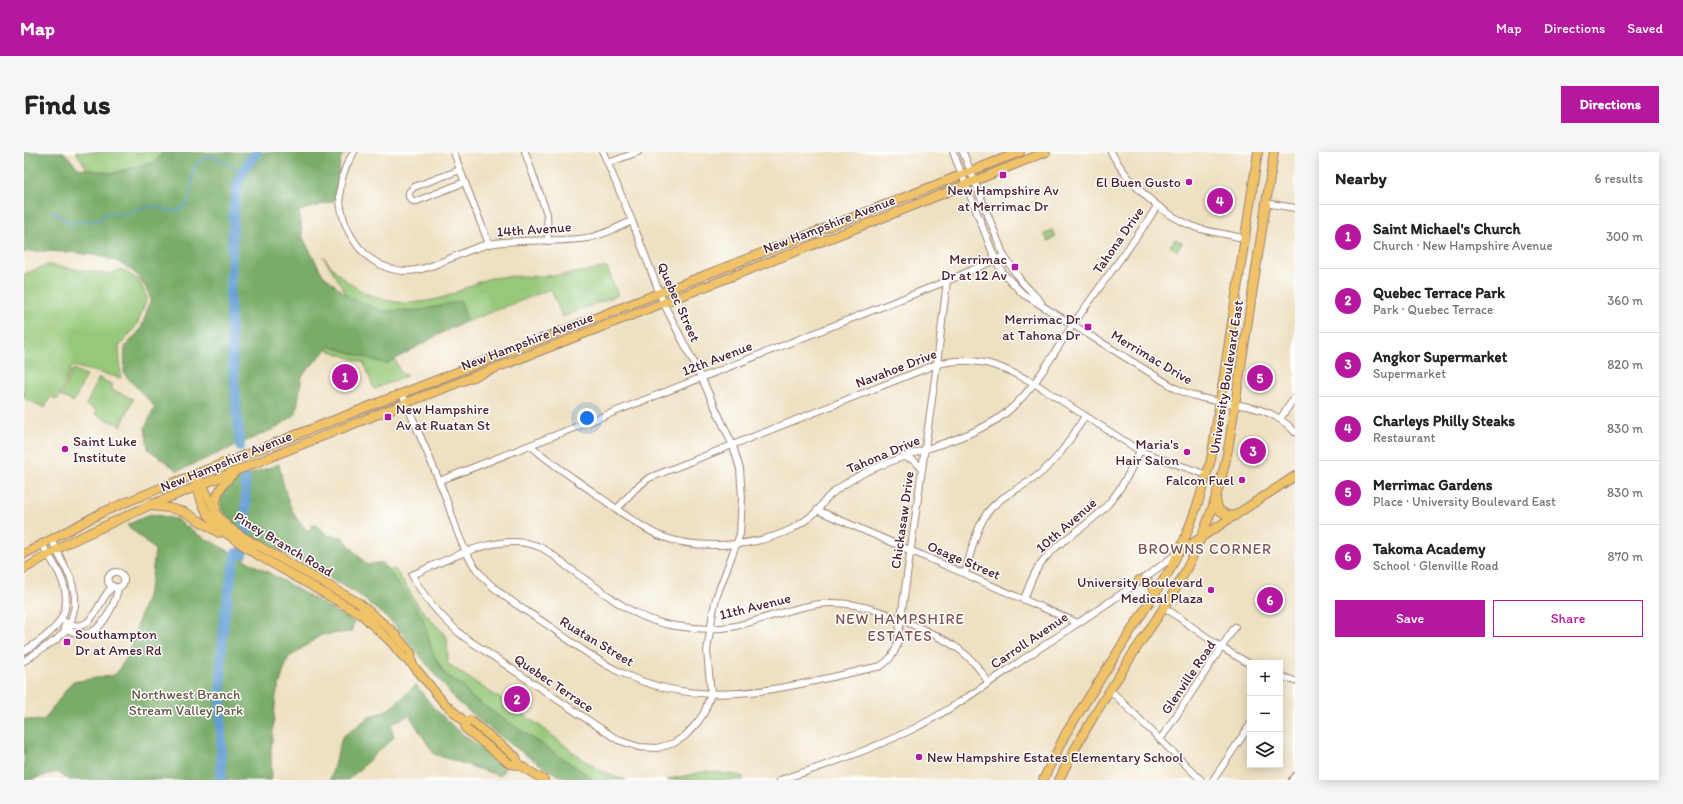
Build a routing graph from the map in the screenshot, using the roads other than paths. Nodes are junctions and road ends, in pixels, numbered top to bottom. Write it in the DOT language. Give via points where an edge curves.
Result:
graph roads {
  1 [pos="354,152"];
  2 [pos="454,152"];
  3 [pos="525,152"];
  4 [pos="603,152"];
  5 [pos="638,152"];
  6 [pos="953,152"];
  7 [pos="963,152"];
  8 [pos="1020,152"];
  9 [pos="1046,152"];
  10 [pos="1111,152"];
  11 [pos="1258,152"];
  12 [pos="1274,152"];
  13 [pos="608,163"];
  14 [pos="460,170"];
  15 [pos="970,170"];
  16 [pos="961,174"];
  17 [pos="974,180"];
  18 [pos="465,182"];
  19 [pos="966,184"];
  20 [pos="1265,203"];
  21 [pos="1157,206"];
  22 [pos="1295,208"];
  23 [pos="632,221"];
  24 [pos="1245,239"];
  25 [pos="548,241"];
  26 [pos="489,244"];
  27 [pos="1258,253"];
  28 [pos="1004,256"];
  29 [pos="996,261"];
  30 [pos="947,281"];
  31 [pos="659,294"];
  32 [pos="663,302"];
  33 [pos="1045,306"];
  34 [pos="1073,324"];
  35 [pos="937,364"];
  36 [pos="701,377"];
  37 [pos="1034,383"];
  38 [pos="402,393"];
  39 [pos="1295,397"];
  40 [pos="1220,401"];
  41 [pos="406,403"];
  42 [pos="1235,404"];
  43 [pos="1085,416"];
  44 [pos="1280,419"];
  45 [pos="1295,432"];
  46 [pos="530,446"];
  47 [pos="733,446"];
  48 [pos="925,448"];
  49 [pos="1140,451"];
  50 [pos="903,457"];
  51 [pos="922,467"];
  52 [pos="237,471"];
  53 [pos="195,474"];
  54 [pos="1207,475"];
  55 [pos="1295,476"];
  56 [pos="439,481"];
  57 [pos="200,486"];
  58 [pos="1216,500"];
  59 [pos="148,506"];
  60 [pos="617,509"];
  61 [pos="817,510"];
  62 [pos="217,515"];
  63 [pos="1235,516"];
  64 [pos="236,538"];
  65 [pos="1201,538"];
  66 [pos="51,539"];
  67 [pos="42,543"];
  68 [pos="736,544"];
  69 [pos="910,550"];
  70 [pos="56,551"];
  71 [pos="466,552"];
  72 [pos="1179,552"];
  73 [pos="24,554"];
  74 [pos="48,556"];
  75 [pos="433,566"];
  76 [pos="24,569"];
  77 [pos="965,573"];
  78 [pos="1139,580"];
  79 [pos="1156,592"];
  80 [pos="1024,599"];
  81 [pos="1164,607"];
  82 [pos="900,619"];
  83 [pos="60,622"];
  84 [pos="1078,623"];
  85 [pos="68,627"];
  86 [pos="1235,627"];
  87 [pos="710,629"];
  88 [pos="1222,648"];
  89 [pos="24,652"];
  90 [pos="24,661"];
  91 [pos="1247,662"];
  92 [pos="1283,677"];
  93 [pos="1295,681"];
  94 [pos="988,682"];
  95 [pos="1110,690"];
  96 [pos="711,694"];
  97 [pos="1247,729"];
  98 [pos="1160,740"];
  99 [pos="1295,776"];
  100 [pos="544,780"];
  101 [pos="780,780"];
  102 [pos="1043,780"];
  103 [pos="1059,780"];
  104 [pos="1201,780"];
  105 [pos="1213,780"];
  106 [pos="1292,780"];
  1 -- 26 [label="street, 14th Avenue" via="341,184 343,216 350,234 365,254 382,265 404,271 414,270"];
  2 -- 14 [label="street"];
  3 -- 25 [label="street" via="547,214"];
  4 -- 13 [label="street, Quebec Street"];
  5 -- 13 [label="street"];
  6 -- 16 [label="street, Merrimac Drive"];
  7 -- 15 [label="street, Merrimac Drive"];
  8 -- 15 [label="main road, New Hampshire Avenue"];
  9 -- 17 [label="main road, New Hampshire Avenue"];
  10 -- 21 [label="street" via="1122,170"];
  11 -- 24 [label="main road, University Boulevard East"];
  12 -- 20 [label="main road, University Boulevard East"];
  13 -- 23 [label="street, Quebec Street"];
  14 -- 18 [label="street"];
  14 -- 18 [label="street" via="414,187 409,192 410,197 417,202"];
  15 -- 16 [label="main road, New Hampshire Avenue"];
  15 -- 17 [label="street, Merrimac Drive"];
  16 -- 19 [label="street, Merrimac Drive"];
  16 -- 31 [label="main road, New Hampshire Avenue"];
  17 -- 19 [label="main road, New Hampshire Avenue"];
  17 -- 28 [label="street, Merrimac Drive"];
  18 -- 26 [label="street"];
  19 -- 29 [label="street, Merrimac Drive"];
  19 -- 32 [label="main road, New Hampshire Avenue"];
  20 -- 22 [label="street"];
  20 -- 27 [label="main road, University Boulevard East"];
  21 -- 24 [label="street" via="1196,227"];
  21 -- 34 [label="street, Tahona Drive"];
  23 -- 25 [label="street, 14th Avenue" via="588,238"];
  23 -- 31 [label="street, Quebec Street"];
  24 -- 27 [label="main road" via="1250,240"];
  24 -- 40 [label="main road, University Boulevard East"];
  25 -- 26 [label="street, 14th Avenue"];
  27 -- 42 [label="main road, University Boulevard East"];
  28 -- 29 [label="street, 12th Avenue"];
  28 -- 33 [label="street, Merrimac Drive" via="1021,281"];
  29 -- 30 [label="street, 12th Avenue"];
  29 -- 33 [label="street, Merrimac Drive" via="1012,284 1023,294"];
  30 -- 35 [label="street, Chickasaw Drive"];
  30 -- 36 [label="street, 12th Avenue"];
  31 -- 32 [label="street, Quebec Street"];
  31 -- 38 [label="main road, New Hampshire Avenue"];
  32 -- 36 [label="street, Quebec Street"];
  32 -- 41 [label="main road, New Hampshire Avenue"];
  33 -- 34 [label="street, Merrimac Drive"];
  34 -- 37 [label="street, Tahona Drive"];
  34 -- 40 [label="street, Merrimac Drive" via="1175,388 1195,396"];
  35 -- 37 [label="street, Navahoe Drive" via="962,360 983,362"];
  35 -- 47 [label="street, Navahoe Drive"];
  35 -- 48 [label="street, Chickasaw Drive"];
  36 -- 46 [label="street, 12th Avenue"];
  36 -- 47 [label="street, Quebec Street"];
  37 -- 43 [label="street, Navahoe Drive"];
  37 -- 48 [label="street, Tahona Drive" via="996,420 954,439"];
  38 -- 41 [label="street, Ruatan Street"];
  38 -- 53 [label="main road, New Hampshire Avenue"];
  39 -- 44 [label="street"];
  40 -- 42 [label="street, Merrimac Drive"];
  40 -- 54 [label="main road, University Boulevard East"];
  41 -- 52 [label="main road, New Hampshire Avenue"];
  41 -- 56 [label="street, Ruatan Street"];
  42 -- 44 [label="street, Merrimac Drive" via="1265,411"];
  42 -- 58 [label="main road, University Boulevard East" via="1224,472"];
  43 -- 49 [label="street, Navahoe Drive"];
  43 -- 77 [label="street" via="1056,459 1034,478 1000,499 987,514 977,533"];
  44 -- 45 [label="street, Merrimac Drive"];
  46 -- 56 [label="street, 12th Avenue"];
  46 -- 60 [label="street, Tahona Drive"];
  47 -- 60 [label="street, Navahoe Drive" via="649,478"];
  47 -- 68 [label="street, Quebec Street" via="740,469 742,498 740,534"];
  48 -- 50 [label="street, Tahona Drive"];
  48 -- 51 [label="street, Chickasaw Drive"];
  49 -- 54 [label="street, Navahoe Drive"];
  49 -- 80 [label="street, 10th Avenue" via="1108,504 1090,522 1053,549 1040,563"];
  50 -- 51 [label="street" via="913,460"];
  50 -- 61 [label="street, Tahona Drive" via="865,472 842,485"];
  51 -- 69 [label="street, Chickasaw Drive"];
  52 -- 57 [label="main road, New Hampshire Avenue"];
  52 -- 62 [label="main road" via="218,493"];
  53 -- 57 [label="main road, Piney Branch Road"];
  53 -- 66 [label="main road, New Hampshire Avenue" via="103,512"];
  54 -- 72 [label="main road, University Boulevard East"];
  55 -- 63 [label="main road, Carroll Avenue"];
  56 -- 71 [label="street, Ruatan Street"];
  57 -- 59 [label="main road, New Hampshire Avenue"];
  57 -- 62 [label="main road, Piney Branch Road"];
  57 -- 64 [label="main road, Piney Branch Road" via="202,503 210,517 220,529"];
  58 -- 63 [label="main road" via="1219,510"];
  58 -- 65 [label="main road, University Boulevard East"];
  59 -- 64 [label="main road" via="185,512"];
  59 -- 70 [label="main road, New Hampshire Avenue"];
  60 -- 68 [label="street, Tahona Drive" via="634,522 680,542 705,545"];
  61 -- 68 [label="street, Tahona Drive" via="780,534"];
  61 -- 69 [label="street, Osage Street"];
  62 -- 64 [label="main road, Piney Branch Road"];
  63 -- 65 [label="main road, Carroll Avenue"];
  64 -- 100 [label="main road, Piney Branch Road" via="359,603 391,630 410,653 412,664 444,703 464,721 466,728 510,764 519,765"];
  65 -- 72 [label="main road, Carroll Avenue"];
  65 -- 81 [label="main road, University Boulevard East" via="1185,573"];
  66 -- 67 [label="main road, New Hampshire Avenue"];
  66 -- 70 [label="street"];
  67 -- 73 [label="main road, New Hampshire Avenue"];
  67 -- 74 [label="street"];
  68 -- 87 [label="street, Quebec Street" via="716,598"];
  69 -- 77 [label="street, Osage Street"];
  69 -- 82 [label="street, Chickasaw Drive"];
  70 -- 74 [label="main road, New Hampshire Avenue"];
  70 -- 85 [label="street" via="73,586 75,606"];
  71 -- 75 [label="street, 11th Avenue"];
  71 -- 87 [label="street, 11th Avenue" via="500,542 525,542 542,549 618,603 647,618 674,626"];
  71 -- 96 [label="street, Ruatan Street" via="481,575 500,592 574,644 622,673 660,687"];
  72 -- 78 [label="street, Carroll Avenue"];
  72 -- 79 [label="main road"];
  74 -- 76 [label="main road, New Hampshire Avenue"];
  74 -- 83 [label="street" via="58,571 66,594 65,611"];
  75 -- 96 [label="street, Quebec Terrace" via="412,575 442,618 464,637 618,740 639,747 657,748 674,743 698,723"];
  77 -- 80 [label="street, Osage Street"];
  78 -- 79 [label="main road" via="1149,582"];
  78 -- 84 [label="street, Carroll Avenue"];
  79 -- 102 [label="main road" via="1066,733"];
  80 -- 84 [label="street, Osage Street"];
  81 -- 88 [label="street"];
  81 -- 95 [label="main road, University Boulevard East"];
  82 -- 87 [label="street, 11th Avenue" via="858,605 829,603 798,608 735,626"];
  82 -- 94 [label="street, 11th Avenue" via="957,646 980,669"];
  82 -- 96 [label="street, Ruatan Street" via="897,646 889,660 881,666 770,690"];
  83 -- 85 [label="street"];
  83 -- 89 [label="street" via="51,633"];
  84 -- 94 [label="street, Carroll Avenue"];
  85 -- 85 [label="street" via="79,634 92,632 98,627 117,596 115,587 109,590 96,613 86,624"];
  85 -- 90 [label="street" via="56,640"];
  86 -- 88 [label="street, Glenville Road"];
  87 -- 96 [label="street, Quebec Street" via="707,651"];
  88 -- 91 [label="street"];
  88 -- 98 [label="street, Glenville Road"];
  92 -- 93 [label="street"];
  94 -- 101 [label="street, Carroll Avenue" via="957,704 914,728 877,745"];
  95 -- 98 [label="street"];
  95 -- 103 [label="main road, University Boulevard East"];
  97 -- 105 [label="street"];
  98 -- 104 [label="street"];
  99 -- 106 [label="street"];
}
